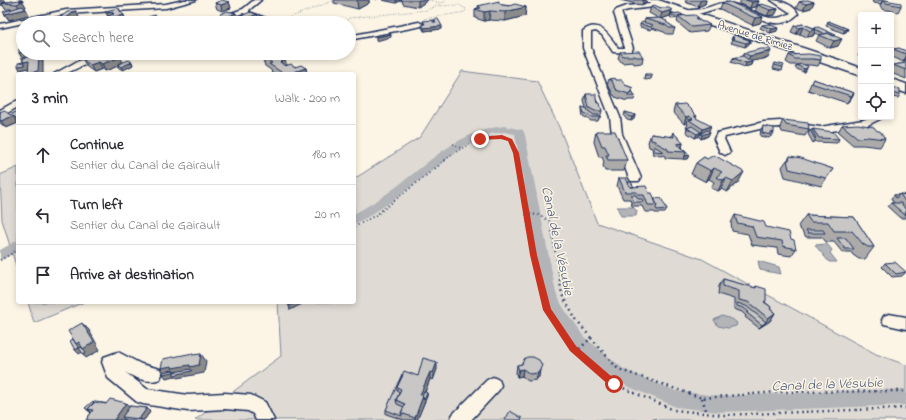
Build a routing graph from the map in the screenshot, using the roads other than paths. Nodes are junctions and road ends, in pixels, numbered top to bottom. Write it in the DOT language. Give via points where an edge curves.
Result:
graph roads {
  1 [pos="193,0"];
  2 [pos="258,0"];
  3 [pos="649,0"];
  4 [pos="774,0"];
  5 [pos="662,5"];
  6 [pos="245,10"];
  7 [pos="686,14"];
  8 [pos="47,16"];
  9 [pos="227,16"];
  10 [pos="257,16"];
  11 [pos="16,23"];
  12 [pos="419,24"];
  13 [pos="0,26"];
  14 [pos="356,37"];
  15 [pos="91,60"];
  16 [pos="858,71"];
  17 [pos="62,72"];
  18 [pos="894,84"];
  19 [pos="906,89"];
  20 [pos="16,104"];
  21 [pos="0,114"];
  22 [pos="872,120"];
  23 [pos="725,152"];
  24 [pos="635,178"];
  25 [pos="889,320"];
  26 [pos="906,323"];
  27 [pos="154,374"];
  28 [pos="492,385"];
  29 [pos="265,420"];
  30 [pos="459,420"];
  1 -- 8 [label="street" via="166,6 89,10"];
  2 -- 6 [label="street"];
  3 -- 5 [label="street, Avenue de Rimiez"];
  4 -- 7 [label="street" via="795,14 771,21 727,5"];
  5 -- 7 [label="street, Avenue de Rimiez"];
  5 -- 24 [label="street" via="617,12 629,48 627,51 616,50 602,32 594,29 587,31 587,48 615,117 617,134"];
  6 -- 9 [label="street"];
  6 -- 10 [label="street"];
  7 -- 16 [label="street, Avenue de Rimiez"];
  11 -- 13 [label="street"];
  12 -- 14 [label="street"];
  15 -- 17 [label="street"];
  18 -- 19 [label="street"];
  20 -- 21 [label="street"];
  22 -- 23 [label="street" via="820,130 764,124 721,135"];
  25 -- 26 [label="street"];
  27 -- 29 [label="street" via="138,371 118,359 110,362 114,373 143,396 188,403 225,400 250,403 259,408"];
  28 -- 30 [label="street"];
}
